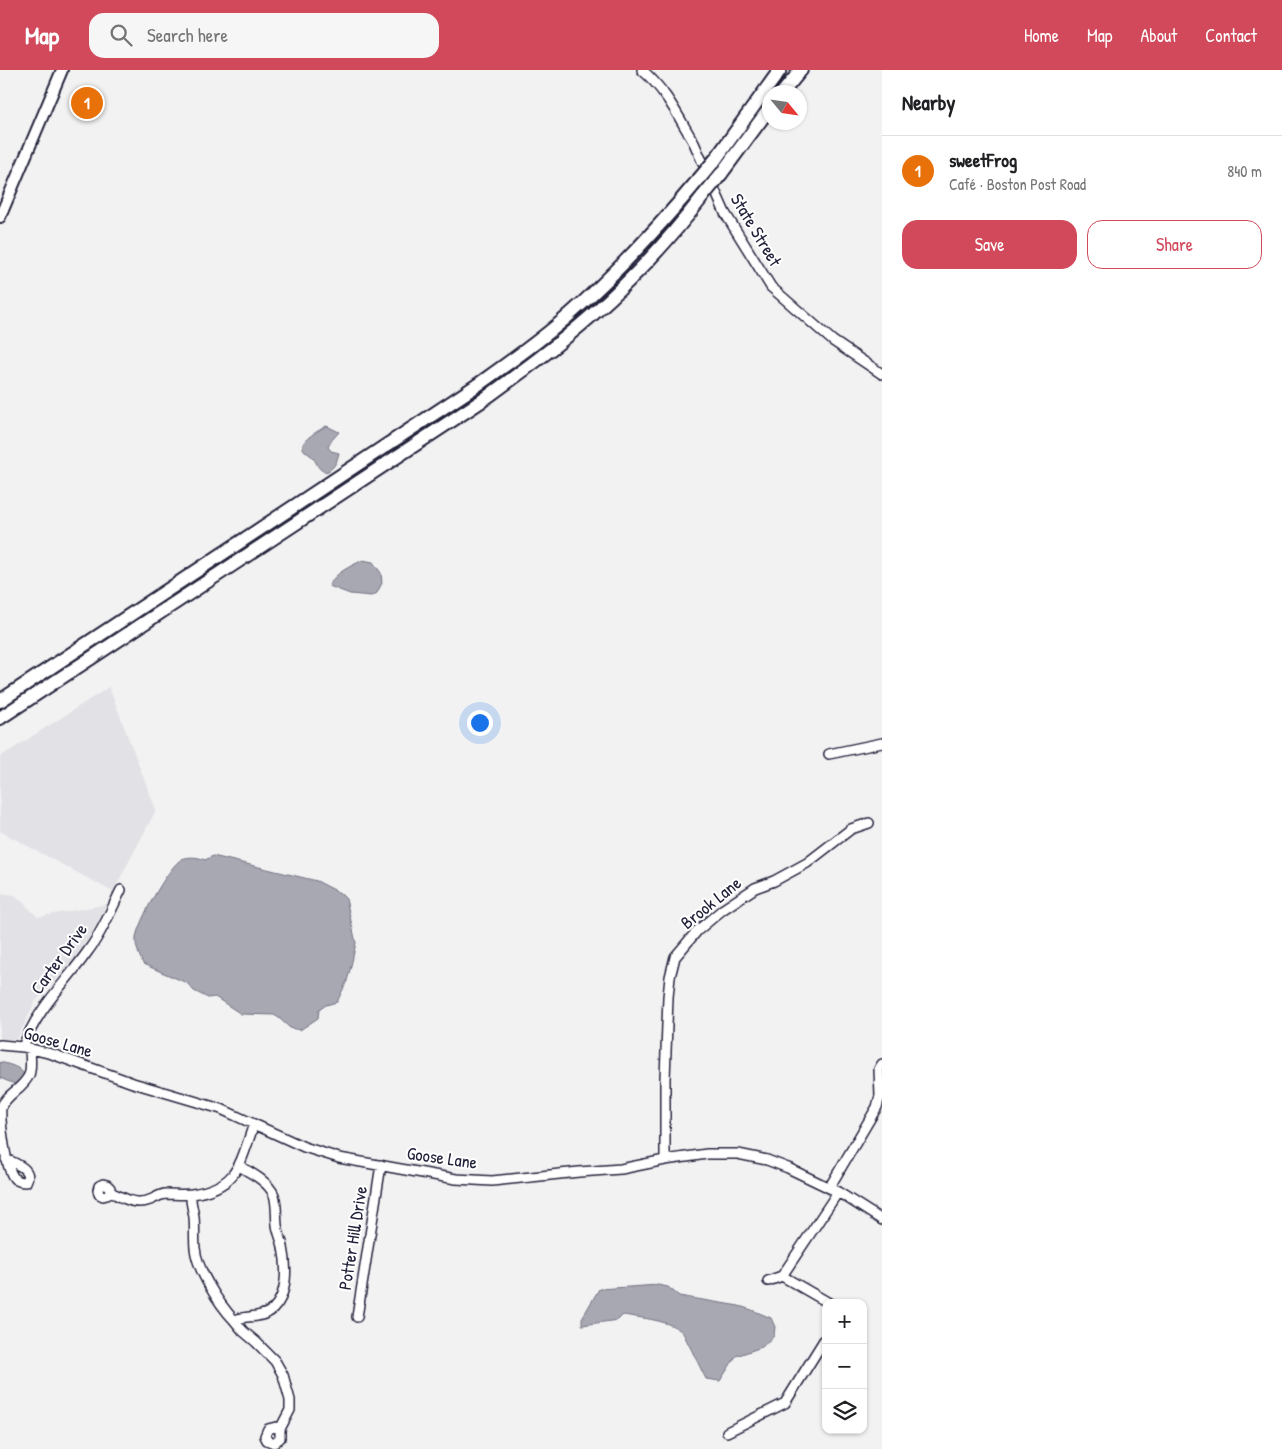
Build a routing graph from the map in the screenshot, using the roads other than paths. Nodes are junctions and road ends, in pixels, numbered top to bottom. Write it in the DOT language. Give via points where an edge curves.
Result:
graph roads {
  1 [pos="62,70"];
  2 [pos="642,70"];
  3 [pos="779,70"];
  4 [pos="797,70"];
  5 [pos="801,70"];
  6 [pos="787,85"];
  7 [pos="788,85"];
  8 [pos="762,118"];
  9 [pos="0,217"];
  10 [pos="882,374"];
  11 [pos="69,671"];
  12 [pos="0,701"];
  13 [pos="0,718"];
  14 [pos="0,726"];
  15 [pos="882,743"];
  16 [pos="829,754"];
  17 [pos="870,823"];
  18 [pos="121,890"];
  19 [pos="0,1045"];
  20 [pos="27,1047"];
  21 [pos="882,1064"];
  22 [pos="254,1124"];
  23 [pos="6,1159"];
  24 [pos="665,1160"];
  25 [pos="381,1165"];
  26 [pos="239,1166"];
  27 [pos="834,1190"];
  28 [pos="110,1192"];
  29 [pos="191,1194"];
  30 [pos="882,1220"];
  31 [pos="782,1276"];
  32 [pos="768,1281"];
  33 [pos="822,1299"];
  34 [pos="356,1316"];
  35 [pos="234,1320"];
  36 [pos="822,1343"];
  37 [pos="280,1429"];
  38 [pos="726,1432"];
  1 -- 9 [label="main road"];
  2 -- 10 [label="street, State Street" via="661,89 694,142 725,213 771,287 833,341"];
  3 -- 12 [label="highway, bridge" via="715,160 655,231 616,272 523,353"];
  4 -- 6 [label="highway"];
  5 -- 7 [label="highway"];
  8 -- 11 [label="highway, bridge" via="683,222 592,315 542,357"];
  11 -- 13 [label="highway"];
  11 -- 14 [label="highway"];
  15 -- 16 [label="street"];
  17 -- 24 [label="street, Brook Lane" via="851,829 801,866 755,888 722,910 697,930 676,958 670,977 667,1013"];
  18 -- 20 [label="street, Carter Drive" via="89,950 39,1013 27,1036"];
  19 -- 20 [label="street, Goose Lane"];
  20 -- 22 [label="street, Goose Lane" via="159,1092 221,1109"];
  20 -- 23 [label="street" via="29,1074 23,1085 0,1108"];
  21 -- 27 [label="street" via="878,1069 880,1096 877,1107"];
  22 -- 25 [label="street, Goose Lane" via="322,1153"];
  22 -- 26 [label="street"];
  24 -- 25 [label="street, Goose Lane" via="621,1169 492,1181 456,1179"];
  24 -- 27 [label="street, Goose Lane" via="707,1154 738,1154 774,1162"];
  25 -- 34 [label="street, Potter Hill Drive"];
  26 -- 29 [label="street" via="228,1181 214,1189"];
  26 -- 35 [label="street" via="265,1182 274,1195 286,1264 280,1301 274,1308 268,1313"];
  27 -- 30 [label="street, Goose Lane"];
  27 -- 31 [label="street"];
  28 -- 29 [label="street" via="134,1203 162,1194"];
  29 -- 35 [label="street" via="195,1250 213,1292"];
  31 -- 32 [label="street"];
  31 -- 33 [label="street"];
  35 -- 37 [label="street" via="283,1374 290,1410"];
  36 -- 38 [label="street" via="785,1403"];
}
